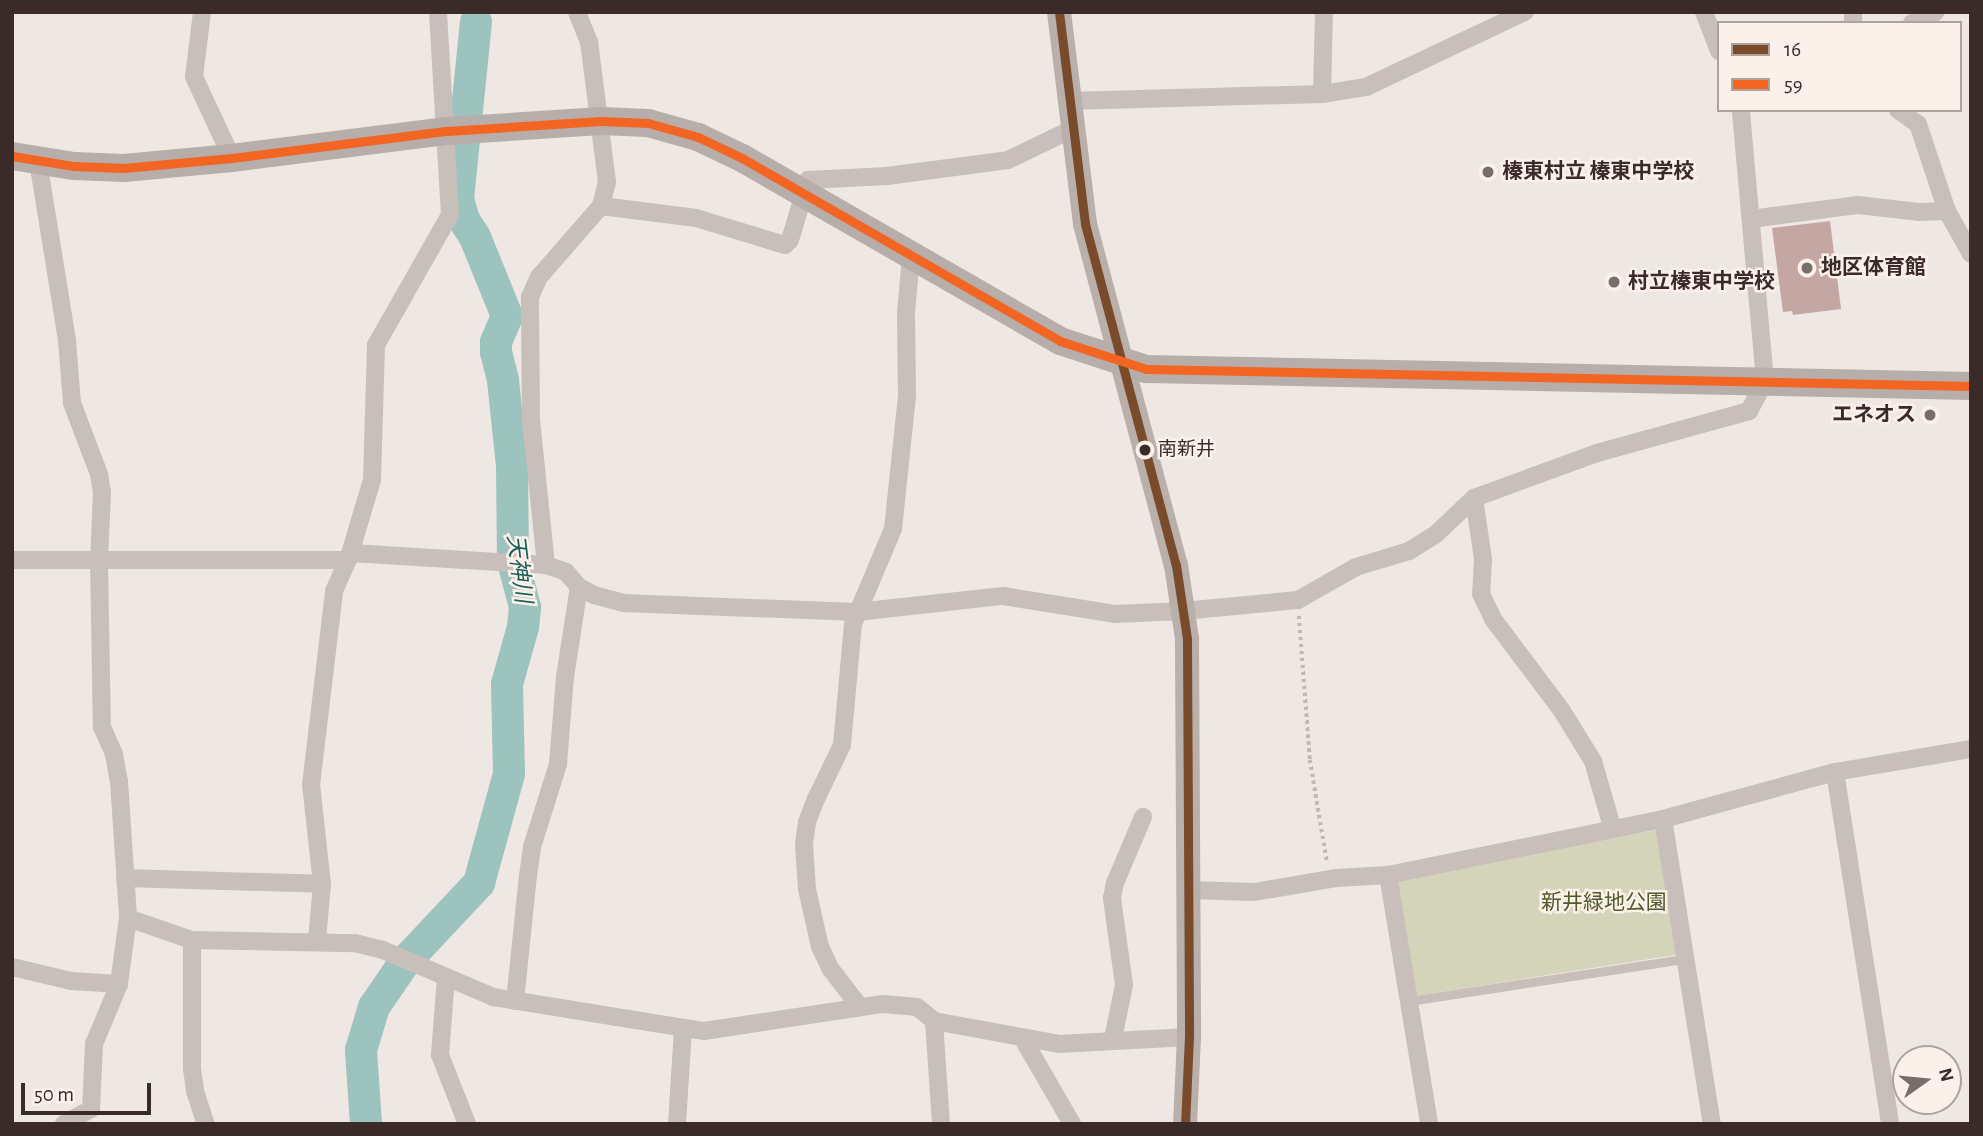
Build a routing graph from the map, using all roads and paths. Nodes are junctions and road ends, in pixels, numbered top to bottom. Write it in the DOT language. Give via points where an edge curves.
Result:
graph roads {
  1 [pos="202,12"];
  2 [pos="438,12"];
  3 [pos="577,12"];
  4 [pos="1059,12"];
  5 [pos="1324,12"];
  6 [pos="1525,12"];
  7 [pos="1704,12"];
  8 [pos="1936,12"];
  9 [pos="1916,21"];
  10 [pos="1717,46"];
  11 [pos="1322,94"];
  12 [pos="1069,101"];
  13 [pos="1741,112"];
  14 [pos="1901,112"];
  15 [pos="601,121"];
  16 [pos="1072,129"];
  17 [pos="460,130"];
  18 [pos="25,158"];
  19 [pos="232,158"];
  20 [pos="802,193"];
  21 [pos="601,206"];
  22 [pos="1947,211"];
  23 [pos="1751,219"];
  24 [pos="1971,254"];
  25 [pos="911,257"];
  26 [pos="1120,362"];
  27 [pos="1765,381"];
  28 [pos="1971,386"];
  29 [pos="1474,498"];
  30 [pos="350,557"];
  31 [pos="12,560"];
  32 [pos="99,561"];
  33 [pos="546,565"];
  34 [pos="579,587"];
  35 [pos="1298,600"];
  36 [pos="1183,611"];
  37 [pos="857,612"];
  38 [pos="1971,750"];
  39 [pos="1835,772"];
  40 [pos="1143,817"];
  41 [pos="1663,819"];
  42 [pos="1612,827"];
  43 [pos="1388,876"];
  44 [pos="125,878"];
  45 [pos="1329,880"];
  46 [pos="322,884"];
  47 [pos="1189,890"];
  48 [pos="128,918"];
  49 [pos="192,940"];
  50 [pos="317,941"];
  51 [pos="1685,960"];
  52 [pos="12,967"];
  53 [pos="446,977"];
  54 [pos="119,984"];
  55 [pos="514,1001"];
  56 [pos="1409,1001"];
  57 [pos="860,1007"];
  58 [pos="934,1021"];
  59 [pos="684,1028"];
  60 [pos="1189,1037"];
  61 [pos="1023,1038"];
  62 [pos="1113,1039"];
  63 [pos="64,1124"];
  64 [pos="206,1124"];
  65 [pos="467,1124"];
  66 [pos="677,1124"];
  67 [pos="941,1124"];
  68 [pos="1072,1124"];
  69 [pos="1185,1124"];
  70 [pos="1430,1124"];
  71 [pos="1712,1124"];
  72 [pos="1890,1124"];
  1 -- 19 [label="street" via="194,77"];
  2 -- 17 [label="street"];
  3 -- 15 [label="street" via="589,42"];
  4 -- 12 [label="main road"];
  5 -- 11 [label="street"];
  6 -- 11 [label="street" via="1366,86"];
  7 -- 10 [label="street"];
  8 -- 9 [label="street"];
  11 -- 12 [label="street"];
  12 -- 16 [label="main road"];
  13 -- 23 [label="street"];
  14 -- 22 [label="street" via="1918,124"];
  15 -- 17 [label="main road"];
  15 -- 20 [label="main road" via="648,122 698,137"];
  15 -- 21 [label="street" via="607,182"];
  16 -- 20 [label="street" via="1008,160 887,176 808,180"];
  16 -- 26 [label="main road" via="1085,224"];
  17 -- 19 [label="main road"];
  17 -- 30 [label="street" via="450,215 376,345 372,480"];
  18 -- 19 [label="main road" via="74,166 124,167"];
  18 -- 32 [label="street" via="67,341 71,396 102,492"];
  20 -- 21 [label="street" via="785,245 696,218"];
  20 -- 25 [label="main road"];
  21 -- 33 [label="street" via="539,277 530,297 531,421"];
  22 -- 23 [label="street" via="1858,205"];
  22 -- 24 [label="street"];
  23 -- 27 [label="street"];
  25 -- 26 [label="main road" via="1060,341"];
  25 -- 37 [label="street" via="906,313 909,362 898,504 885,552"];
  26 -- 27 [label="main road" via="1154,370"];
  26 -- 36 [label="main road" via="1176,565"];
  27 -- 28 [label="main road"];
  27 -- 29 [label="street" via="1749,411 1597,453"];
  29 -- 35 [label="street" via="1436,535 1409,551 1356,566"];
  29 -- 42 [label="street" via="1483,559 1481,594 1493,619 1593,761"];
  30 -- 32 [label="street"];
  30 -- 33 [label="street"];
  30 -- 46 [label="street" via="331,608 311,785"];
  31 -- 32 [label="street"];
  32 -- 44 [label="street" via="102,727 119,781"];
  33 -- 34 [label="street" via="566,572"];
  34 -- 37 [label="street" via="623,603"];
  34 -- 55 [label="street" via="558,764 532,847"];
  35 -- 36 [label="street"];
  35 -- 45 [label="path" via="1310,760"];
  36 -- 37 [label="street" via="1115,614 1003,596"];
  36 -- 47 [label="main road"];
  37 -- 57 [label="street" via="842,745 816,799 804,844 807,889 820,947"];
  38 -- 39 [label="street"];
  39 -- 41 [label="street"];
  39 -- 72 [label="street"];
  40 -- 62 [label="street" via="1112,898 1124,985"];
  41 -- 42 [label="street"];
  41 -- 51 [label="street"];
  42 -- 43 [label="street"];
  43 -- 45 [label="street"];
  43 -- 56 [label="street"];
  44 -- 46 [label="street"];
  44 -- 48 [label="street"];
  45 -- 47 [label="street" via="1254,892"];
  46 -- 50 [label="street"];
  47 -- 60 [label="main road"];
  48 -- 49 [label="street"];
  48 -- 54 [label="street"];
  49 -- 50 [label="street"];
  49 -- 64 [label="street" via="192,1069"];
  50 -- 53 [label="street" via="383,950"];
  51 -- 56 [label="lane"];
  51 -- 71 [label="street"];
  52 -- 54 [label="street" via="71,981"];
  53 -- 55 [label="street" via="479,993"];
  53 -- 65 [label="street" via="440,1055"];
  54 -- 63 [label="street" via="94,1044 91,1109"];
  55 -- 59 [label="street"];
  56 -- 70 [label="street"];
  57 -- 58 [label="street" via="916,1006"];
  57 -- 59 [label="street" via="704,1031"];
  58 -- 61 [label="street"];
  58 -- 67 [label="street"];
  59 -- 66 [label="street"];
  60 -- 62 [label="street"];
  60 -- 69 [label="main road"];
  61 -- 62 [label="street" via="1059,1044"];
  61 -- 68 [label="street"];
}
